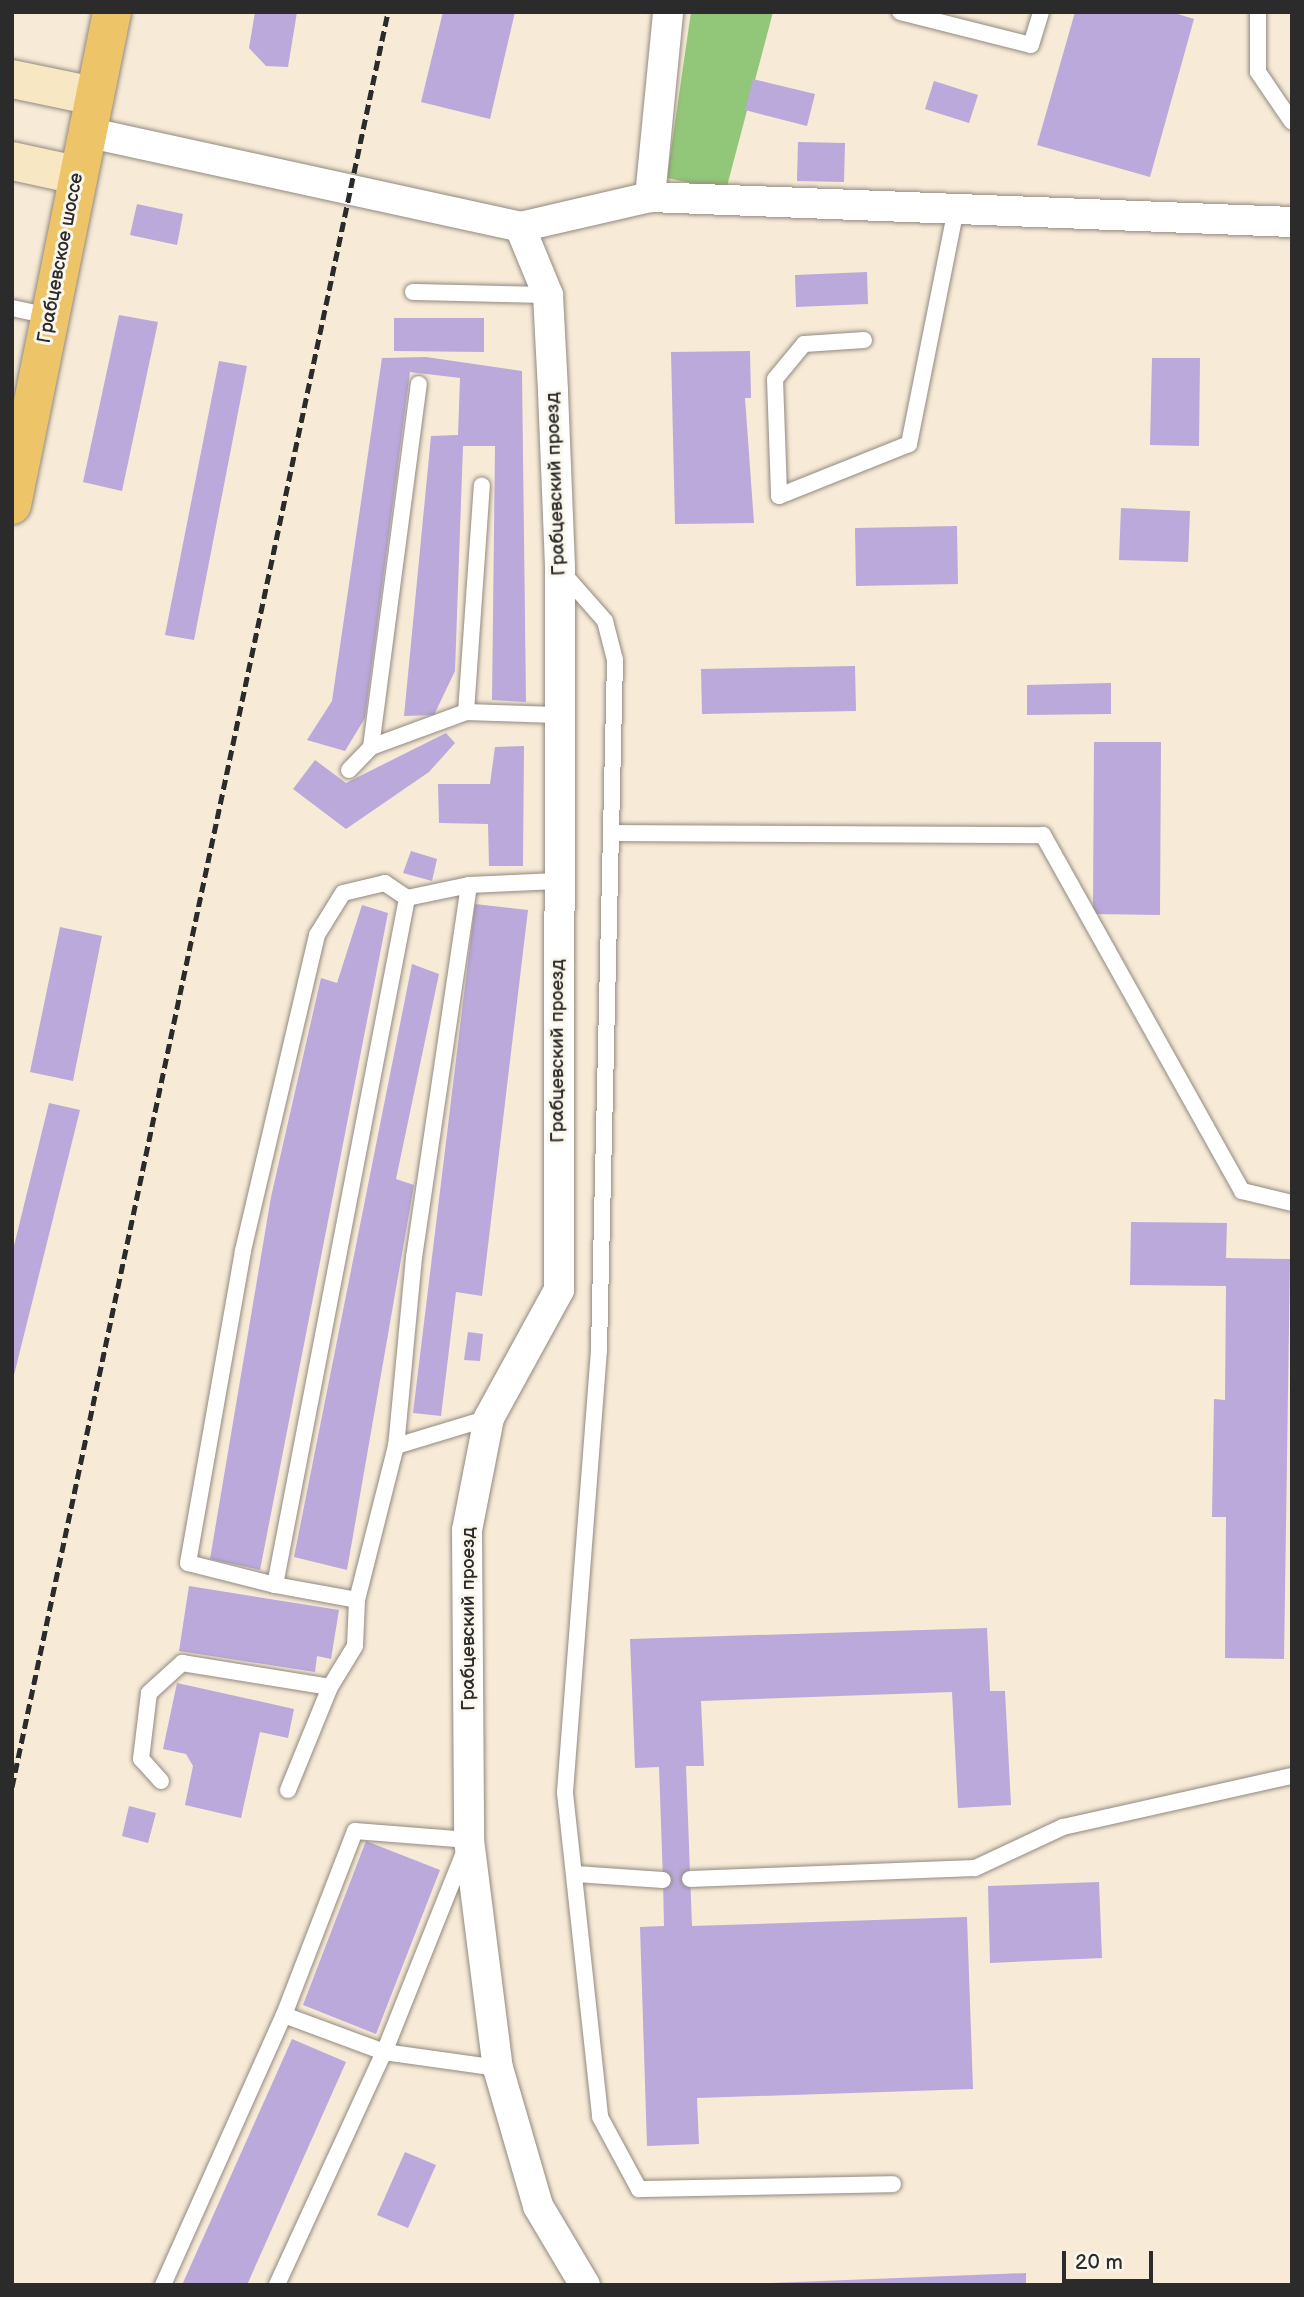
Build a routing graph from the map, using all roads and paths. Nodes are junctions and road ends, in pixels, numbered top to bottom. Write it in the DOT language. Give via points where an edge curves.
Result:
graph roads {
  1 [pos="112,12"];
  2 [pos="668,12"];
  3 [pos="900,12"];
  4 [pos="1041,12"];
  5 [pos="1258,12"];
  6 [pos="12,79"];
  7 [pos="94,96"];
  8 [pos="1292,121"];
  9 [pos="86,132"];
  10 [pos="12,161"];
  11 [pos="77,174"];
  12 [pos="650,197"];
  13 [pos="956,209"];
  14 [pos="1292,222"];
  15 [pos="520,227"];
  16 [pos="413,292"];
  17 [pos="548,295"];
  18 [pos="12,308"];
  19 [pos="49,316"];
  20 [pos="864,340"];
  21 [pos="419,384"];
  22 [pos="482,486"];
  23 [pos="12,505"];
  24 [pos="559,569"];
  25 [pos="466,712"];
  26 [pos="556,715"];
  27 [pos="371,747"];
  28 [pos="349,770"];
  29 [pos="611,833"];
  30 [pos="557,881"];
  31 [pos="469,885"];
  32 [pos="407,898"];
  33 [pos="1292,1203"];
  34 [pos="489,1418"];
  35 [pos="396,1446"];
  36 [pos="275,1585"];
  37 [pos="357,1600"];
  38 [pos="330,1687"];
  39 [pos="1292,1776"];
  40 [pos="161,1781"];
  41 [pos="288,1790"];
  42 [pos="469,1840"];
  43 [pos="576,1874"];
  44 [pos="690,1879"];
  45 [pos="663,1880"];
  46 [pos="284,2015"];
  47 [pos="384,2052"];
  48 [pos="498,2068"];
  49 [pos="893,2184"];
  50 [pos="163,2285"];
  51 [pos="277,2285"];
  52 [pos="585,2285"];
  1 -- 7 [label="main road, Грабцевское шоссе"];
  2 -- 12 [label="street"];
  3 -- 4 [label="lane" via="1031,45"];
  5 -- 8 [label="lane" via="1258,72"];
  6 -- 7 [label="street"];
  7 -- 9 [label="main road, Грабцевское шоссе"];
  9 -- 11 [label="main road, Грабцевское шоссе"];
  9 -- 15 [label="street"];
  10 -- 11 [label="street"];
  11 -- 19 [label="main road, Грабцевское шоссе"];
  12 -- 13 [label="street"];
  12 -- 15 [label="street"];
  13 -- 14 [label="street"];
  13 -- 20 [label="lane" via="909,444 779,496 775,379 804,344"];
  15 -- 17 [label="street, Грабцевский проезд"];
  16 -- 17 [label="lane"];
  17 -- 24 [label="street, Грабцевский проезд"];
  18 -- 19 [label="lane"];
  19 -- 23 [label="main road, Грабцевское шоссе"];
  21 -- 27 [label="lane"];
  22 -- 25 [label="lane"];
  24 -- 26 [label="street, Грабцевский проезд"];
  24 -- 29 [label="lane" via="605,621 615,660"];
  25 -- 26 [label="lane"];
  25 -- 27 [label="lane"];
  26 -- 30 [label="street, Грабцевский проезд"];
  27 -- 28 [label="lane"];
  29 -- 33 [label="lane" via="1043,835 1242,1191"];
  29 -- 43 [label="lane" via="599,1350 565,1793"];
  30 -- 31 [label="lane"];
  30 -- 34 [label="street, Грабцевский проезд" via="559,1290"];
  31 -- 32 [label="lane"];
  31 -- 35 [label="lane" via="414,1257"];
  32 -- 36 [label="lane"];
  32 -- 36 [label="lane" via="385,883 343,893 317,934 243,1251 188,1563"];
  34 -- 35 [label="lane"];
  34 -- 42 [label="street, Грабцевский проезд" via="467,1530"];
  35 -- 37 [label="lane"];
  36 -- 37 [label="lane"];
  37 -- 38 [label="lane" via="355,1646"];
  38 -- 40 [label="lane" via="183,1663 149,1693 141,1759"];
  38 -- 41 [label="lane"];
  39 -- 44 [label="lane" via="1063,1827 975,1868"];
  42 -- 46 [label="lane" via="355,1831"];
  42 -- 47 [label="lane"];
  42 -- 48 [label="street, Грабцевский проезд"];
  43 -- 45 [label="lane"];
  43 -- 49 [label="lane" via="600,2117 639,2189"];
  46 -- 47 [label="lane"];
  46 -- 50 [label="lane"];
  47 -- 48 [label="lane"];
  47 -- 51 [label="lane"];
  48 -- 52 [label="street, Грабцевский проезд" via="538,2206"];
}
